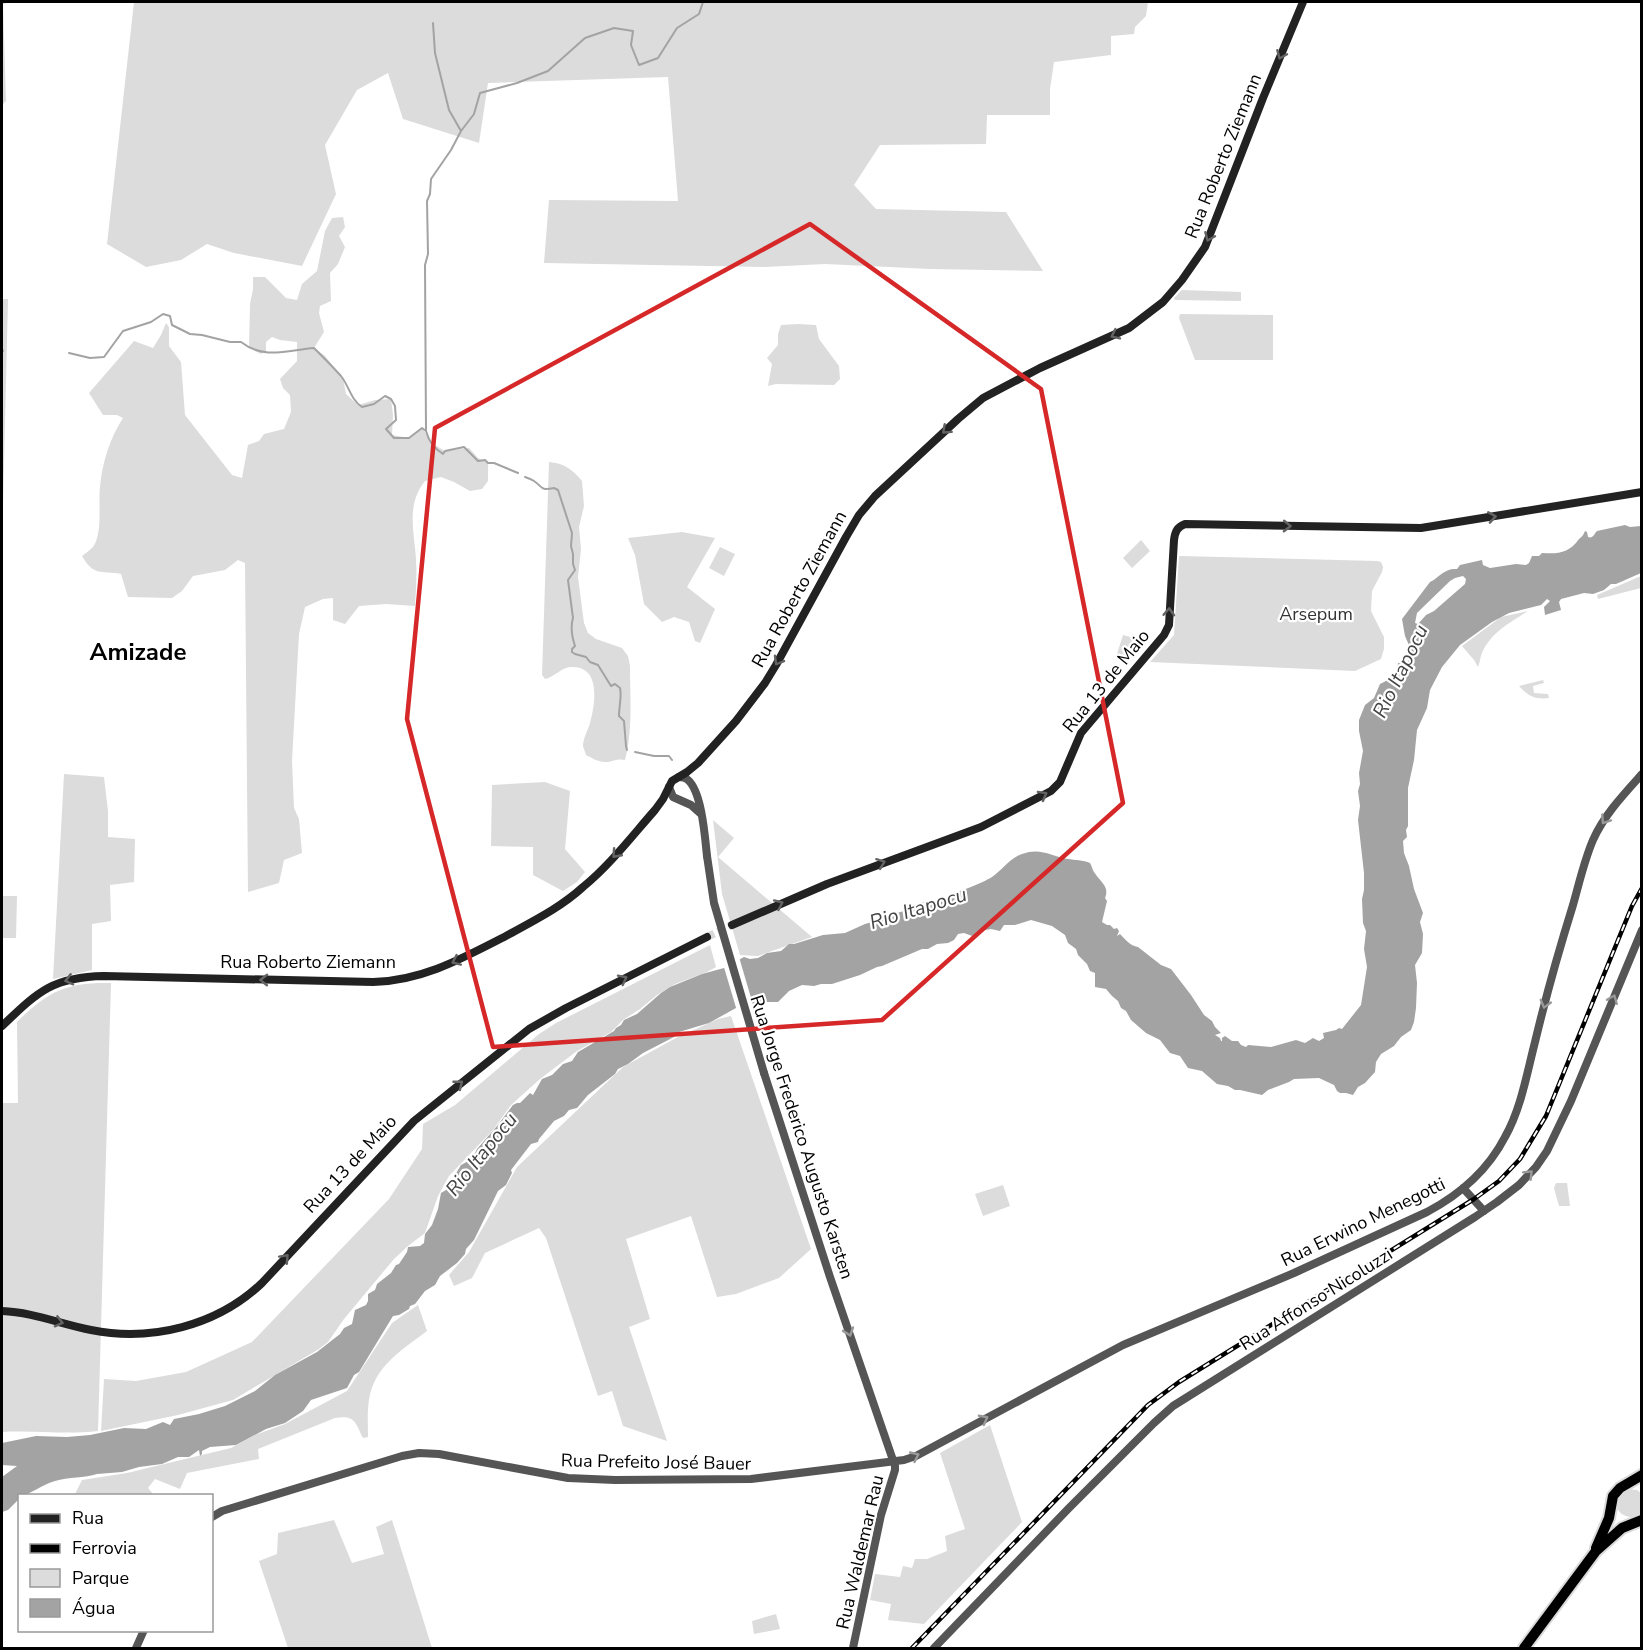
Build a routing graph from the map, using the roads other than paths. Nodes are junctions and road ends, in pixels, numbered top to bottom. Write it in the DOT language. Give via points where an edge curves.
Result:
graph roads {
  1 [pos="1303,2"];
  2 [pos="1641,492"];
  3 [pos="1641,774"];
  4 [pos="679,777"];
  5 [pos="669,787"];
  6 [pos="702,816"];
  7 [pos="732,926"];
  8 [pos="1641,930"];
  9 [pos="707,937"];
  10 [pos="2,1026"];
  11 [pos="1463,1188"];
  12 [pos="1484,1211"];
  13 [pos="2,1311"];
  14 [pos="894,1462"];
  15 [pos="1641,1475"];
  16 [pos="1626,1485"];
  17 [pos="1641,1488"];
  18 [pos="1612,1504"];
  19 [pos="213,1516"];
  20 [pos="1637,1521"];
  21 [pos="1592,1556"];
  22 [pos="143,1632"];
  23 [pos="136,1648"];
  24 [pos="853,1648"];
  25 [pos="934,1648"];
  26 [pos="1524,1648"];
  1 -- 4 [label="main road, Rua Roberto Ziemann, one-way" via="1205,247 1185,277 1163,302 1129,327 983,398 875,495 846,537 765,683 698,763"];
  7 -- 2 [label="main road, Rua 13 de Maio, one-way" via="837,880 981,827 1054,788 1081,733 1167,630 1174,540 1180,526 1421,528"];
  3 -- 11 [label="street, Rua Erwino Menegotti, one-way" via="1605,819 1588,852 1510,1127 1491,1159"];
  4 -- 5 [label="main road, Rua Roberto Ziemann"];
  4 -- 6 [label="street, Rua Jorge Frederico Augusto Karsten" via="689,781"];
  5 -- 6 [label="street" via="673,797 691,805"];
  5 -- 10 [label="main road, Rua Roberto Ziemann, one-way" via="655,810 597,874 556,909 428,973 373,982 81,977 38,993"];
  6 -- 14 [label="street, Rua Jorge Frederico Augusto Karsten, one-way, bridge" via="714,903 764,1073"];
  12 -- 8 [label="street, Rua Affonso Nicoluzzi, one-way" via="1519,1185 1547,1151"];
  13 -- 9 [label="main road, Rua 13 de Maio, one-way" via="130,1334 176,1329 221,1311 258,1286 414,1120 529,1029"];
  11 -- 12 [label="street"];
  14 -- 11 [label="street, Rua Erwino Menegotti, one-way" via="916,1456 1123,1345 1427,1212"];
  12 -- 25 [label="street, Rua Affonso Nicoluzzi" via="1173,1406"];
  14 -- 19 [label="street, Rua Prefeito José Bauer" via="751,1479 606,1480 568,1478 420,1453"];
  14 -- 24 [label="street, Rua Waldemar Rau"];
  15 -- 16 [label="highway"];
  16 -- 17 [label="highway"];
  16 -- 18 [label="highway" via="1616,1492"];
  18 -- 20 [label="highway" via="1621,1520"];
  18 -- 21 [label="highway"];
  20 -- 21 [label="highway" via="1622,1528"];
  21 -- 26 [label="highway"];
  22 -- 23 [label="street"];
}
